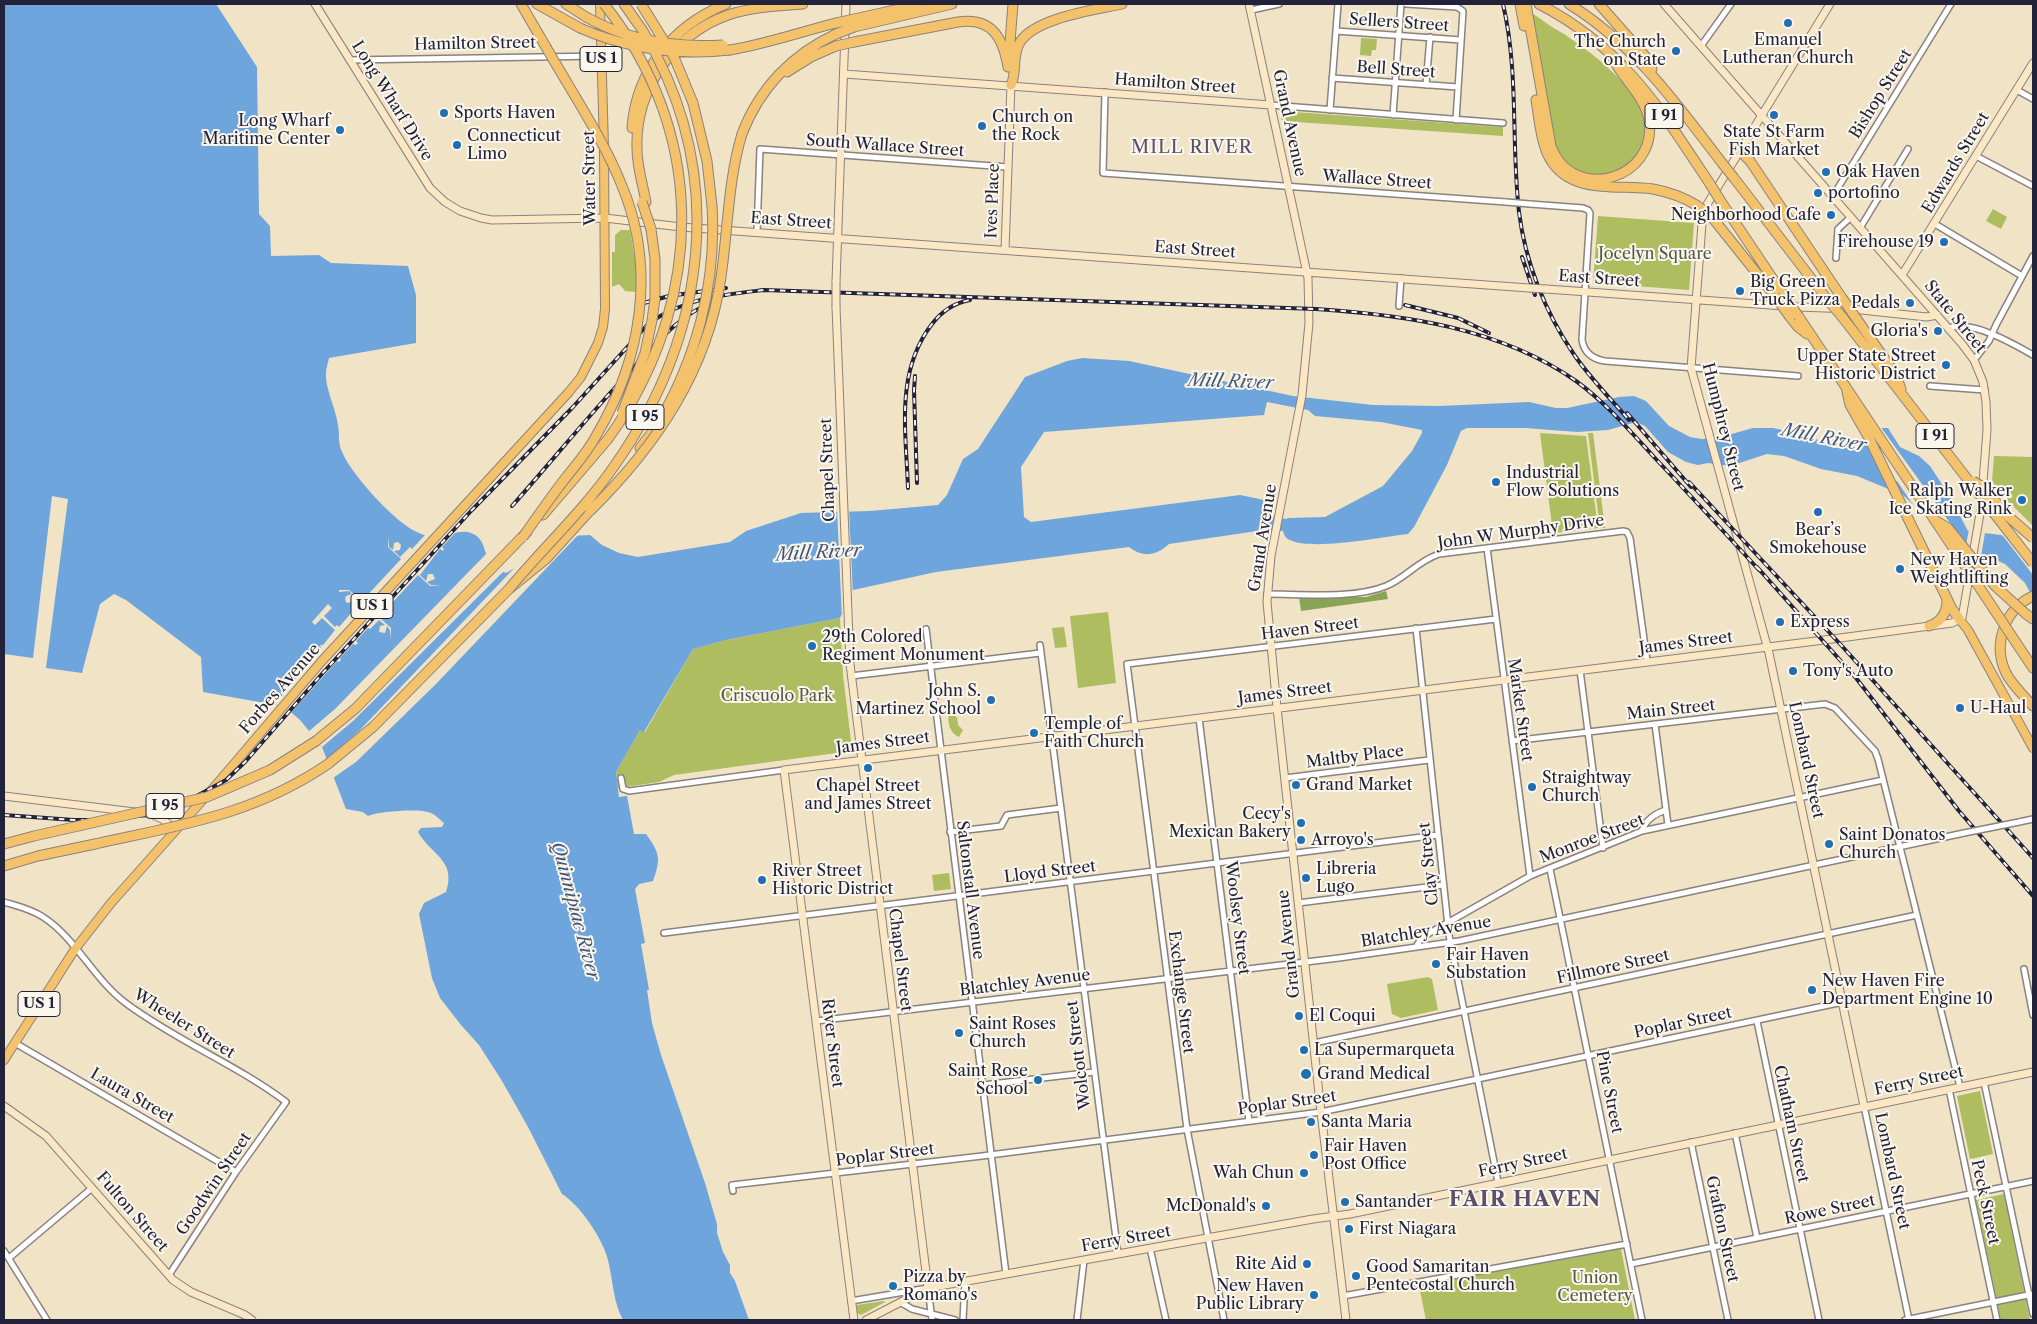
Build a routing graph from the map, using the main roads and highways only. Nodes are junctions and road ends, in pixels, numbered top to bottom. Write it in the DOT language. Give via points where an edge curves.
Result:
graph roads {
  1 [pos="315,4"];
  2 [pos="521,4"];
  3 [pos="566,4"];
  4 [pos="600,4"];
  5 [pos="604,4"];
  6 [pos="624,4"];
  7 [pos="641,4"];
  8 [pos="726,4"];
  9 [pos="803,4"];
  10 [pos="846,4"];
  11 [pos="922,4"];
  12 [pos="952,4"];
  13 [pos="1013,4"];
  14 [pos="1122,4"];
  15 [pos="1520,4"];
  16 [pos="1526,4"];
  17 [pos="1539,4"];
  18 [pos="1569,4"];
  19 [pos="1600,4"];
  20 [pos="1664,4"];
  21 [pos="1830,4"];
  22 [pos="538,5"];
  23 [pos="1250,7"];
  24 [pos="854,23"];
  25 [pos="730,47"];
  26 [pos="1611,54"];
  27 [pos="2033,63"];
  28 [pos="1008,67"];
  29 [pos="844,74"];
  30 [pos="1654,76"];
  31 [pos="1010,85"];
  32 [pos="758,100"];
  33 [pos="1271,105"];
  34 [pos="1761,114"];
  35 [pos="1739,150"];
  36 [pos="644,202"];
  37 [pos="452,207"];
  38 [pos="605,218"];
  39 [pos="838,238"];
  40 [pos="1005,254"];
  41 [pos="1307,272"];
  42 [pos="1902,275"];
  43 [pos="1696,300"];
  44 [pos="1937,315"];
  45 [pos="1794,317"];
  46 [pos="594,351"];
  47 [pos="1902,395"];
  48 [pos="619,423"];
  49 [pos="1871,432"];
  50 [pos="1971,481"];
  51 [pos="590,511"];
  52 [pos="1934,520"];
  53 [pos="523,537"];
  54 [pos="2033,538"];
  55 [pos="2033,563"];
  56 [pos="509,589"];
  57 [pos="1946,595"];
  58 [pos="2030,598"];
  59 [pos="2030,616"];
  60 [pos="1960,620"];
  61 [pos="1928,626"];
  62 [pos="1768,647"];
  63 [pos="2033,668"];
  64 [pos="2033,706"];
  65 [pos="1277,708"];
  66 [pos="2033,748"];
  67 [pos="861,759"];
  68 [pos="784,770"];
  69 [pos="4,796"];
  70 [pos="176,830"];
  71 [pos="4,844"];
  72 [pos="4,866"];
  73 [pos="4,1060"];
  74 [pos="2033,1072"];
  75 [pos="4,1106"];
  76 [pos="1864,1106"];
  77 [pos="1333,1217"];
  78 [pos="928,1288"];
  79 [pos="252,1320"];
  80 [pos="854,1320"];
  81 [pos="866,1320"];
  82 [pos="1346,1320"];
  1 -- 37 [label="main road, Long Wharf Drive" via="424,180"];
  2 -- 53 [label="highway, bridge" via="608,156 626,197 638,245 641,297 632,354 614,403 589,449"];
  3 -- 25 [label="highway, bridge" via="616,32 653,42"];
  4 -- 38 [label="main road, Water Street / US 1"];
  5 -- 48 [label="highway, I 95, bridge" via="632,43 658,94 674,149 682,206 680,264 668,320 647,374"];
  6 -- 56 [label="highway, I 95, bridge" via="662,65 688,138 698,215 691,292 670,365 626,450 591,497"];
  7 -- 51 [label="highway, bridge" via="677,64 700,126 712,196 712,262 700,328 679,384 648,438"];
  8 -- 36 [label="highway" via="695,19 672,39 654,61 642,85 633,117 631,142"];
  9 -- 36 [label="highway" via="728,15 694,33 670,55 646,92 638,123 638,160"];
  10 -- 29 [label="main road, Chapel Street"];
  11 -- 24 [label="highway"];
  12 -- 24 [label="highway"];
  13 -- 28 [label="highway"];
  14 -- 31 [label="highway" via="1048,22 1029,31 1016,51"];
  15 -- 45 [label="highway, bridge" via="1544,145 1557,168 1582,184 1658,190 1696,205 1711,216"];
  16 -- 26 [label="highway" via="1552,150 1568,170 1590,179 1610,178 1628,170 1641,156 1648,137 1649,120 1644,104"];
  17 -- 26 [label="highway, I 91" via="1584,31"];
  18 -- 30 [label="highway, I 91" via="1616,38"];
  19 -- 30 [label="highway" via="1645,56"];
  20 -- 34 [label="main road, State Street"];
  21 -- 34 [label="main road, Humphrey Street"];
  22 -- 25 [label="highway, bridge" via="580,28 615,42 649,49 691,52"];
  23 -- 33 [label="main road, Grand Avenue"];
  24 -- 25 [label="highway, bridge" via="836,23 781,40"];
  24 -- 32 [label="highway, bridge" via="796,58"];
  26 -- 45 [label="highway, I 91, bridge" via="1648,93 1785,297"];
  27 -- 42 [label="main road, Edwards Street"];
  28 -- 31 [label="highway"];
  28 -- 32 [label="highway, bridge" via="1000,38 988,27 971,21 958,22 836,46 794,67"];
  29 -- 31 [label="main road, Hamilton Street"];
  29 -- 39 [label="main road, Chapel Street"];
  30 -- 47 [label="highway, I 91, bridge"];
  31 -- 33 [label="main road, Hamilton Street"];
  31 -- 40 [label="main road, Ives Place"];
  32 -- 51 [label="highway, bridge" via="742,134 734,169 717,298 693,371 655,438 617,485"];
  33 -- 41 [label="main road, Grand Avenue"];
  34 -- 35 [label="main road, Humphrey Street"];
  34 -- 42 [label="main road, State Street"];
  35 -- 43 [label="main road, Humphrey Street" via="1702,214"];
  35 -- 47 [label="highway, bridge" via="1750,161 1896,375"];
  36 -- 48 [label="highway, bridge" via="652,229 656,278 652,320 642,363"];
  37 -- 38 [label="main road, East Street" via="492,220"];
  38 -- 39 [label="main road, East Street"];
  38 -- 46 [label="main road, Water Street / US 1" via="605,309 603,327"];
  39 -- 40 [label="main road, East Street"];
  39 -- 67 [label="main road, Chapel Street, bridge" via="836,307 842,498 851,676"];
  40 -- 41 [label="main road, East Street"];
  41 -- 43 [label="main road, East Street, bridge"];
  41 -- 65 [label="main road, Grand Avenue" via="1309,322 1302,395 1270,562 1267,594"];
  42 -- 44 [label="main road, State Street"];
  43 -- 44 [label="main road, East Street" via="1927,317"];
  43 -- 62 [label="main road, Humphrey Street" via="1691,368"];
  44 -- 60 [label="main road, State Street" via="1974,360 1985,390 1987,444 1977,532"];
  45 -- 49 [label="highway" via="1798,327 1812,337 1846,387 1850,405"];
  46 -- 70 [label="main road, Forbes Avenue / US 1" via="569,392 280,709"];
  47 -- 50 [label="highway, I 91"];
  48 -- 53 [label="highway, I 95, bridge"];
  49 -- 52 [label="highway"];
  49 -- 57 [label="highway"];
  50 -- 54 [label="highway, bridge" via="1983,487"];
  50 -- 55 [label="highway, I 91, bridge"];
  51 -- 56 [label="highway, bridge" via="546,559"];
  52 -- 59 [label="highway, bridge" via="1948,528 1996,586"];
  52 -- 63 [label="highway, bridge"];
  53 -- 71 [label="highway, I 95, bridge" via="356,709 270,770 208,797"];
  56 -- 72 [label="highway, I 95, bridge" via="373,727 328,764 285,791 211,818"];
  57 -- 60 [label="highway"];
  57 -- 61 [label="highway" via="1945,614"];
  58 -- 64 [label="highway" via="2008,619 2002,634 2001,652 2007,674"];
  60 -- 61 [label="main road, James Street"];
  60 -- 66 [label="main road"];
  61 -- 62 [label="main road, James Street"];
  62 -- 65 [label="main road, James Street"];
  62 -- 76 [label="main road, Lombard Street"];
  65 -- 67 [label="main road, James Street"];
  65 -- 77 [label="main road, Grand Avenue"];
  67 -- 68 [label="main road, James Street"];
  67 -- 78 [label="main road, Chapel Street"];
  68 -- 80 [label="main road, River Street"];
  69 -- 70 [label="main road" via="151,814"];
  70 -- 73 [label="main road, Forbes Avenue / US 1" via="75,949"];
  74 -- 76 [label="main road, Ferry Street"];
  75 -- 79 [label="main road, Fulton Street" via="39,1130 184,1288"];
  76 -- 77 [label="main road, Ferry Street"];
  77 -- 78 [label="main road, Ferry Street"];
  77 -- 82 [label="main road, Grand Avenue"];
  78 -- 81 [label="main road, Ferry Street"];
}
